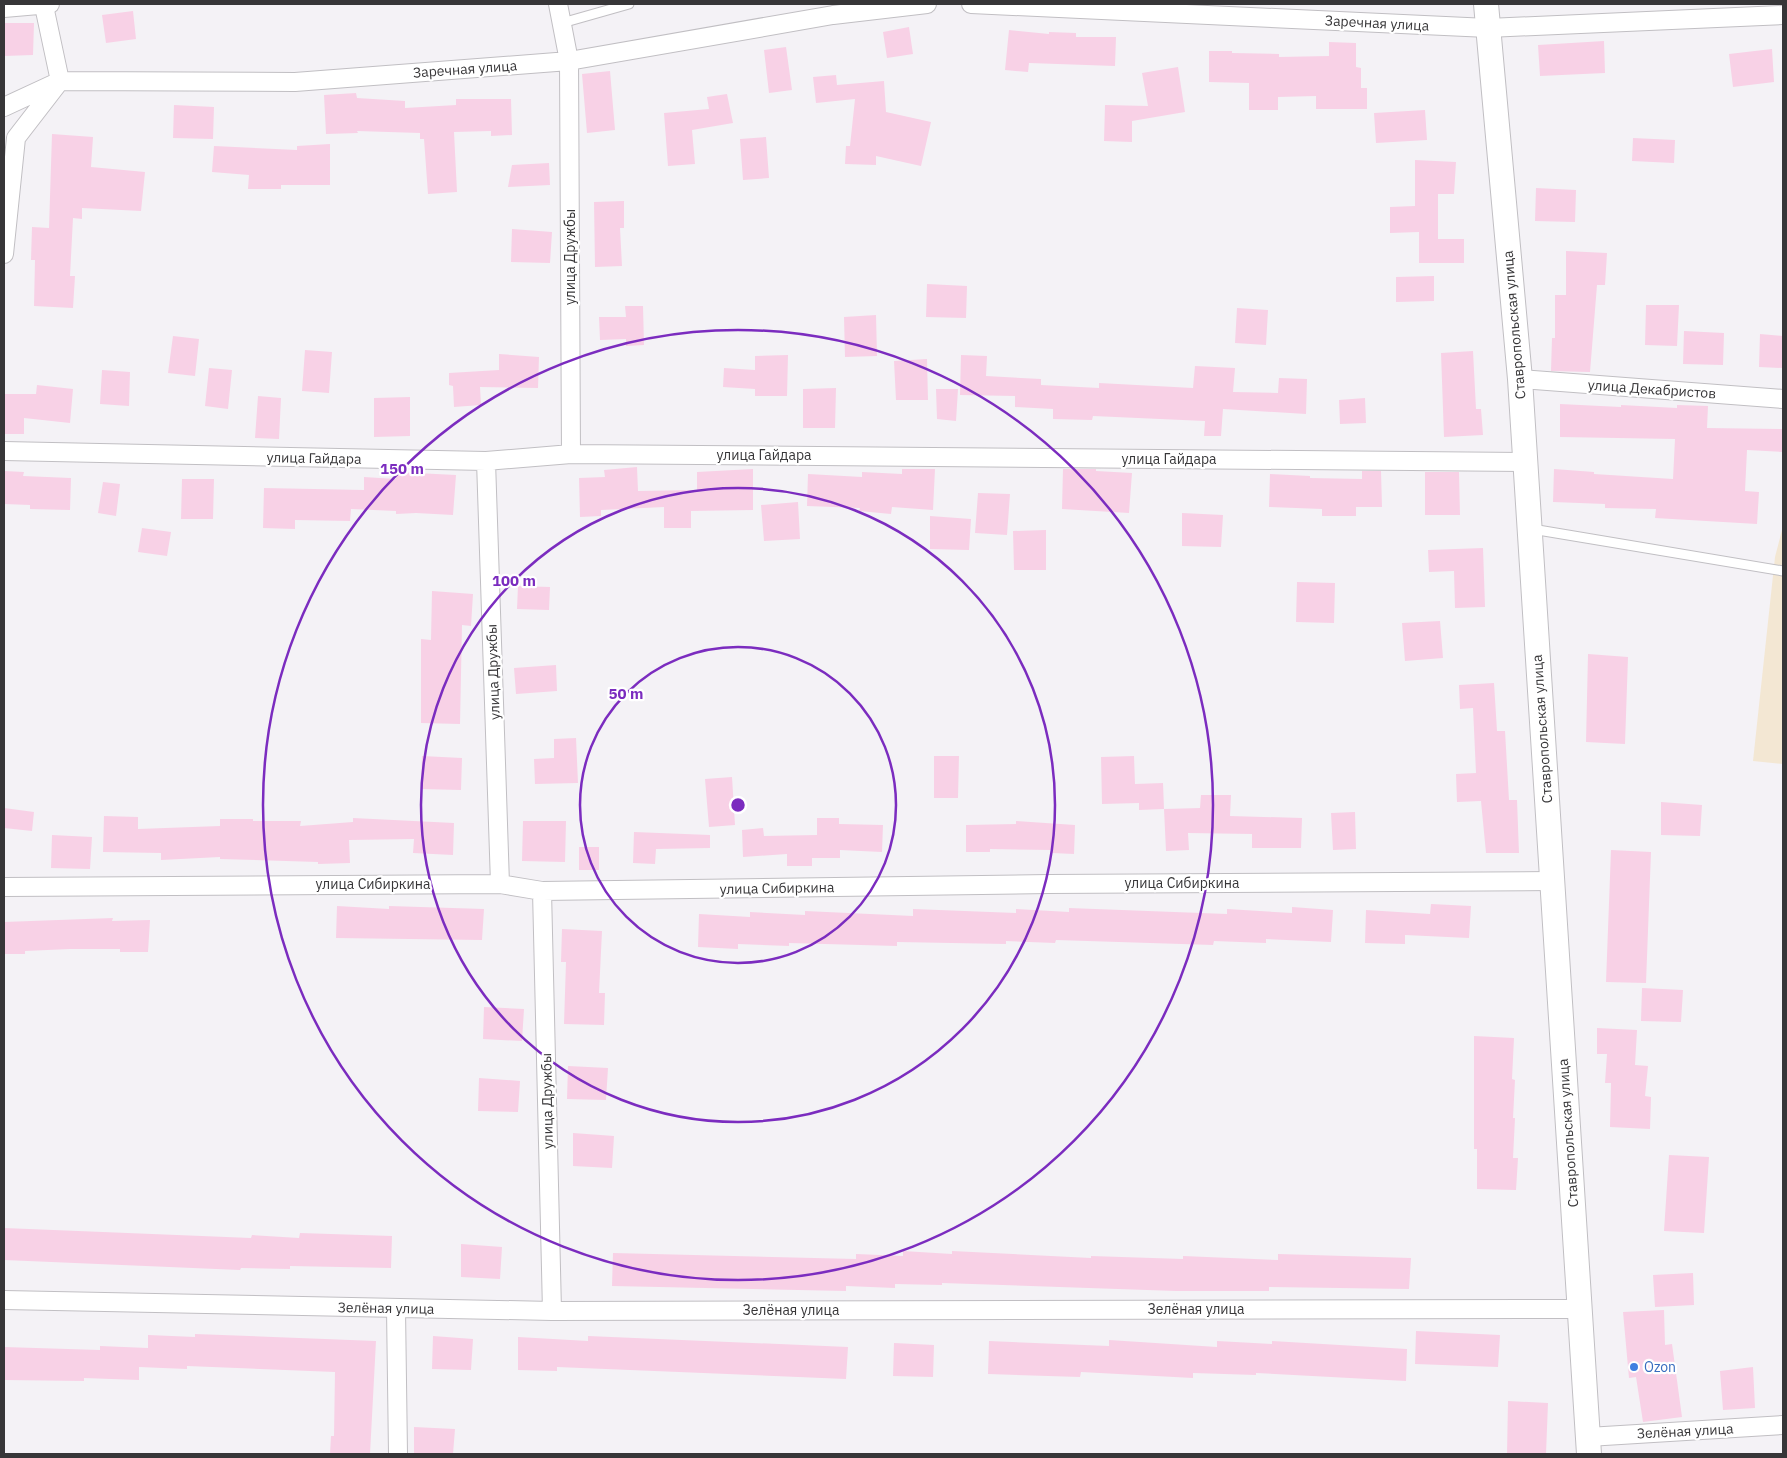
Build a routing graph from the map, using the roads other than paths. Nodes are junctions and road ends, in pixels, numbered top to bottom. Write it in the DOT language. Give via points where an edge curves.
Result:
graph roads {
  1 [pos="558,4"];
  2 [pos="629,4"];
  3 [pos="927,4"];
  4 [pos="971,4"];
  5 [pos="1486,4"];
  6 [pos="47,5"];
  7 [pos="4,8"];
  8 [pos="1783,14"];
  9 [pos="562,23"];
  10 [pos="1488,28"];
  11 [pos="569,61"];
  12 [pos="60,81"];
  13 [pos="4,106"];
  14 [pos="4,254"];
  15 [pos="1520,379"];
  16 [pos="1783,399"];
  17 [pos="4,451"];
  18 [pos="571,454"];
  19 [pos="486,461"];
  20 [pos="1524,462"];
  21 [pos="1529,529"];
  22 [pos="1783,571"];
  23 [pos="1552,880"];
  24 [pos="500,884"];
  25 [pos="4,887"];
  26 [pos="542,891"];
  27 [pos="4,1300"];
  28 [pos="396,1309"];
  29 [pos="1579,1309"];
  30 [pos="552,1311"];
  31 [pos="1783,1425"];
  32 [pos="1588,1445"];
  33 [pos="398,1454"];
  1 -- 9 [label="street, улица Дружбы"];
  2 -- 9 [label="lane"];
  3 -- 11 [label="street, Заречная улица" via="833,15"];
  4 -- 10 [label="street, Заречная улица"];
  5 -- 10 [label="main road, Ставропольская улица"];
  6 -- 7 [label="street"];
  6 -- 12 [label="street"];
  8 -- 10 [label="street, Заречная улица"];
  9 -- 11 [label="street, улица Дружбы"];
  10 -- 15 [label="main road, Ставропольская улица"];
  11 -- 12 [label="street, Заречная улица" via="295,82"];
  11 -- 18 [label="street, улица Дружбы"];
  12 -- 13 [label="street, Заречная улица"];
  12 -- 14 [label="street" via="16,138"];
  15 -- 16 [label="street, улица Декабристов"];
  15 -- 20 [label="main road, Ставропольская улица"];
  17 -- 19 [label="street, улица Гайдара"];
  18 -- 19 [label="street, улица Гайдара"];
  18 -- 20 [label="street, улица Гайдара"];
  19 -- 24 [label="street, улица Дружбы"];
  20 -- 21 [label="main road, Ставропольская улица"];
  21 -- 22 [label="lane"];
  21 -- 23 [label="main road, Ставропольская улица"];
  23 -- 26 [label="street, улица Сибиркина"];
  23 -- 29 [label="main road, Ставропольская улица"];
  24 -- 25 [label="street, улица Сибиркина"];
  24 -- 26 [label="street, улица Сибиркина"];
  26 -- 30 [label="street, улица Дружбы"];
  27 -- 28 [label="street, Зелёная улица"];
  28 -- 30 [label="street, Зелёная улица"];
  28 -- 33 [label="street"];
  29 -- 30 [label="street, Зелёная улица"];
  29 -- 32 [label="main road, Ставропольская улица"];
  31 -- 32 [label="street, Зелёная улица"];
}
